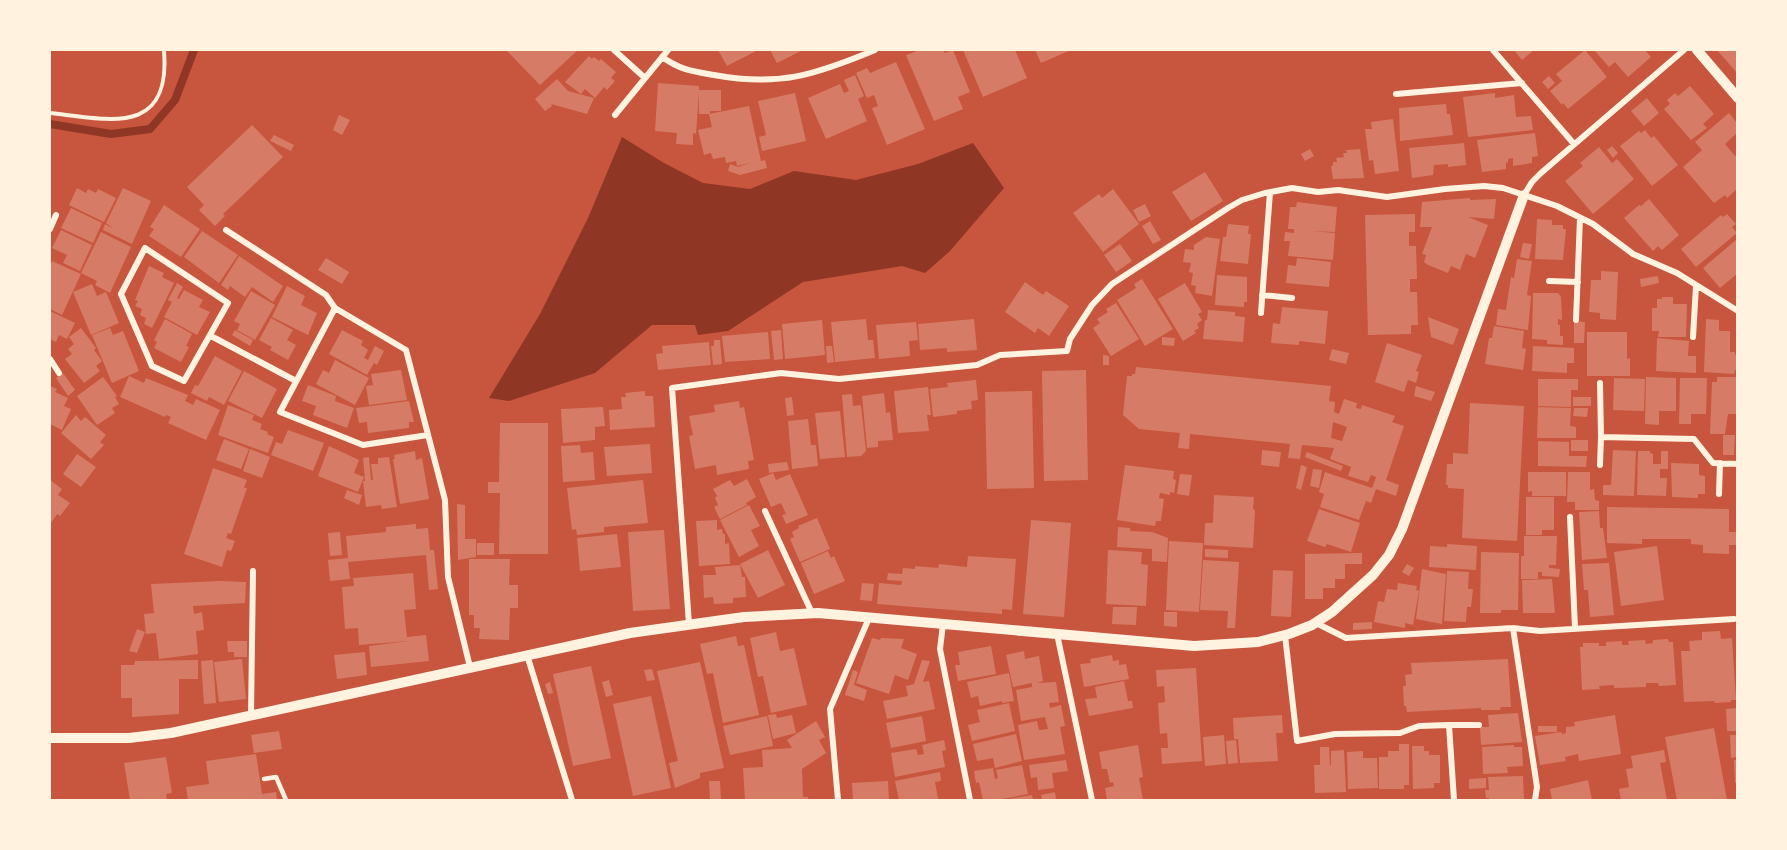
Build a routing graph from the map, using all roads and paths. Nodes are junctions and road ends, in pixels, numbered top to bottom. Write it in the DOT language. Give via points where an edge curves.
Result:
graph roads {
  1 [pos="164,50"];
  2 [pos="614,50"];
  3 [pos="668,50"];
  4 [pos="875,50"];
  5 [pos="1493,50"];
  6 [pos="1684,50"];
  7 [pos="1696,50"];
  8 [pos="662,57"];
  9 [pos="645,78"];
  10 [pos="1522,83"];
  11 [pos="1396,93"];
  12 [pos="1737,98"];
  13 [pos="50,113"];
  14 [pos="615,115"];
  15 [pos="1574,144"];
  16 [pos="1270,192"];
  17 [pos="1524,195"];
  18 [pos="56,215"];
  19 [pos="1580,218"];
  20 [pos="50,229"];
  21 [pos="226,230"];
  22 [pos="1549,281"];
  23 [pos="1578,282"];
  24 [pos="1696,286"];
  25 [pos="1262,295"];
  26 [pos="1292,298"];
  27 [pos="335,308"];
  28 [pos="1737,310"];
  29 [pos="1261,313"];
  30 [pos="1576,320"];
  31 [pos="211,336"];
  32 [pos="1693,337"];
  33 [pos="50,359"];
  34 [pos="59,373"];
  35 [pos="297,381"];
  36 [pos="1600,383"];
  37 [pos="428,435"];
  38 [pos="1601,437"];
  39 [pos="1720,463"];
  40 [pos="1737,464"];
  41 [pos="1600,465"];
  42 [pos="1719,494"];
  43 [pos="765,511"];
  44 [pos="1570,517"];
  45 [pos="253,571"];
  46 [pos="813,614"];
  47 [pos="869,618"];
  48 [pos="1734,619"];
  49 [pos="1316,623"];
  50 [pos="689,624"];
  51 [pos="943,624"];
  52 [pos="1513,628"];
  53 [pos="1575,628"];
  54 [pos="1057,634"];
  55 [pos="1285,635"];
  56 [pos="527,655"];
  57 [pos="470,667"];
  58 [pos="251,717"];
  59 [pos="1449,725"];
  60 [pos="1479,725"];
  61 [pos="50,738"];
  62 [pos="264,779"];
  63 [pos="286,801"];
  64 [pos="572,801"];
  65 [pos="838,801"];
  66 [pos="970,801"];
  67 [pos="1092,801"];
  68 [pos="1454,801"];
  69 [pos="1535,801"];
  1 -- 13 [label="path" via="164,86 147,111 128,118"];
  2 -- 9 [label="street"];
  3 -- 8 [label="street"];
  4 -- 8 [label="street" via="817,72 751,81 680,69"];
  5 -- 10 [label="street"];
  6 -- 15 [label="street"];
  7 -- 12 [label="street"];
  8 -- 9 [label="street"];
  9 -- 14 [label="street"];
  10 -- 11 [label="street"];
  10 -- 15 [label="street"];
  15 -- 17 [label="street" via="1532,182"];
  16 -- 17 [label="street" via="1292,188 1387,197 1484,186"];
  16 -- 25 [label="street"];
  16 -- 50 [label="street" via="1242,200 1112,284 1092,305 1070,339 1067,351 1000,355 977,365 839,380 781,373 672,388"];
  17 -- 19 [label="street"];
  17 -- 49 [label="street" via="1402,529 1374,575"];
  18 -- 20 [label="street"];
  19 -- 23 [label="street"];
  19 -- 24 [label="street" via="1633,254"];
  21 -- 27 [label="street" via="326,295"];
  22 -- 23 [label="street"];
  23 -- 30 [label="street"];
  24 -- 28 [label="street"];
  24 -- 32 [label="street"];
  25 -- 26 [label="street"];
  25 -- 29 [label="street"];
  27 -- 35 [label="street"];
  27 -- 37 [label="street" via="406,350"];
  31 -- 31 [label="street" via="228,303 145,248 121,294 152,366 184,381"];
  31 -- 35 [label="street"];
  33 -- 34 [label="street"];
  35 -- 37 [label="street" via="280,412 363,445"];
  36 -- 38 [label="street"];
  37 -- 57 [label="street" via="445,500 448,577"];
  38 -- 39 [label="street" via="1694,439 1713,463"];
  38 -- 41 [label="street"];
  39 -- 40 [label="street"];
  39 -- 42 [label="street"];
  43 -- 46 [label="street"];
  44 -- 53 [label="street"];
  45 -- 58 [label="street"];
  46 -- 47 [label="street"];
  46 -- 50 [label="street"];
  47 -- 51 [label="street"];
  47 -- 65 [label="street" via="830,709"];
  48 -- 53 [label="street"];
  49 -- 52 [label="street" via="1346,638"];
  49 -- 55 [label="street"];
  50 -- 56 [label="street"];
  51 -- 54 [label="street"];
  51 -- 66 [label="street" via="940,648"];
  52 -- 53 [label="street"];
  52 -- 69 [label="street" via="1537,787"];
  54 -- 55 [label="street" via="1194,646 1258,642"];
  54 -- 67 [label="street"];
  55 -- 59 [label="street" via="1297,741"];
  56 -- 57 [label="street"];
  56 -- 64 [label="street"];
  57 -- 58 [label="street"];
  58 -- 61 [label="street" via="129,738"];
  59 -- 60 [label="street"];
  59 -- 68 [label="street"];
  62 -- 63 [label="lane" via="276,777"];
}
